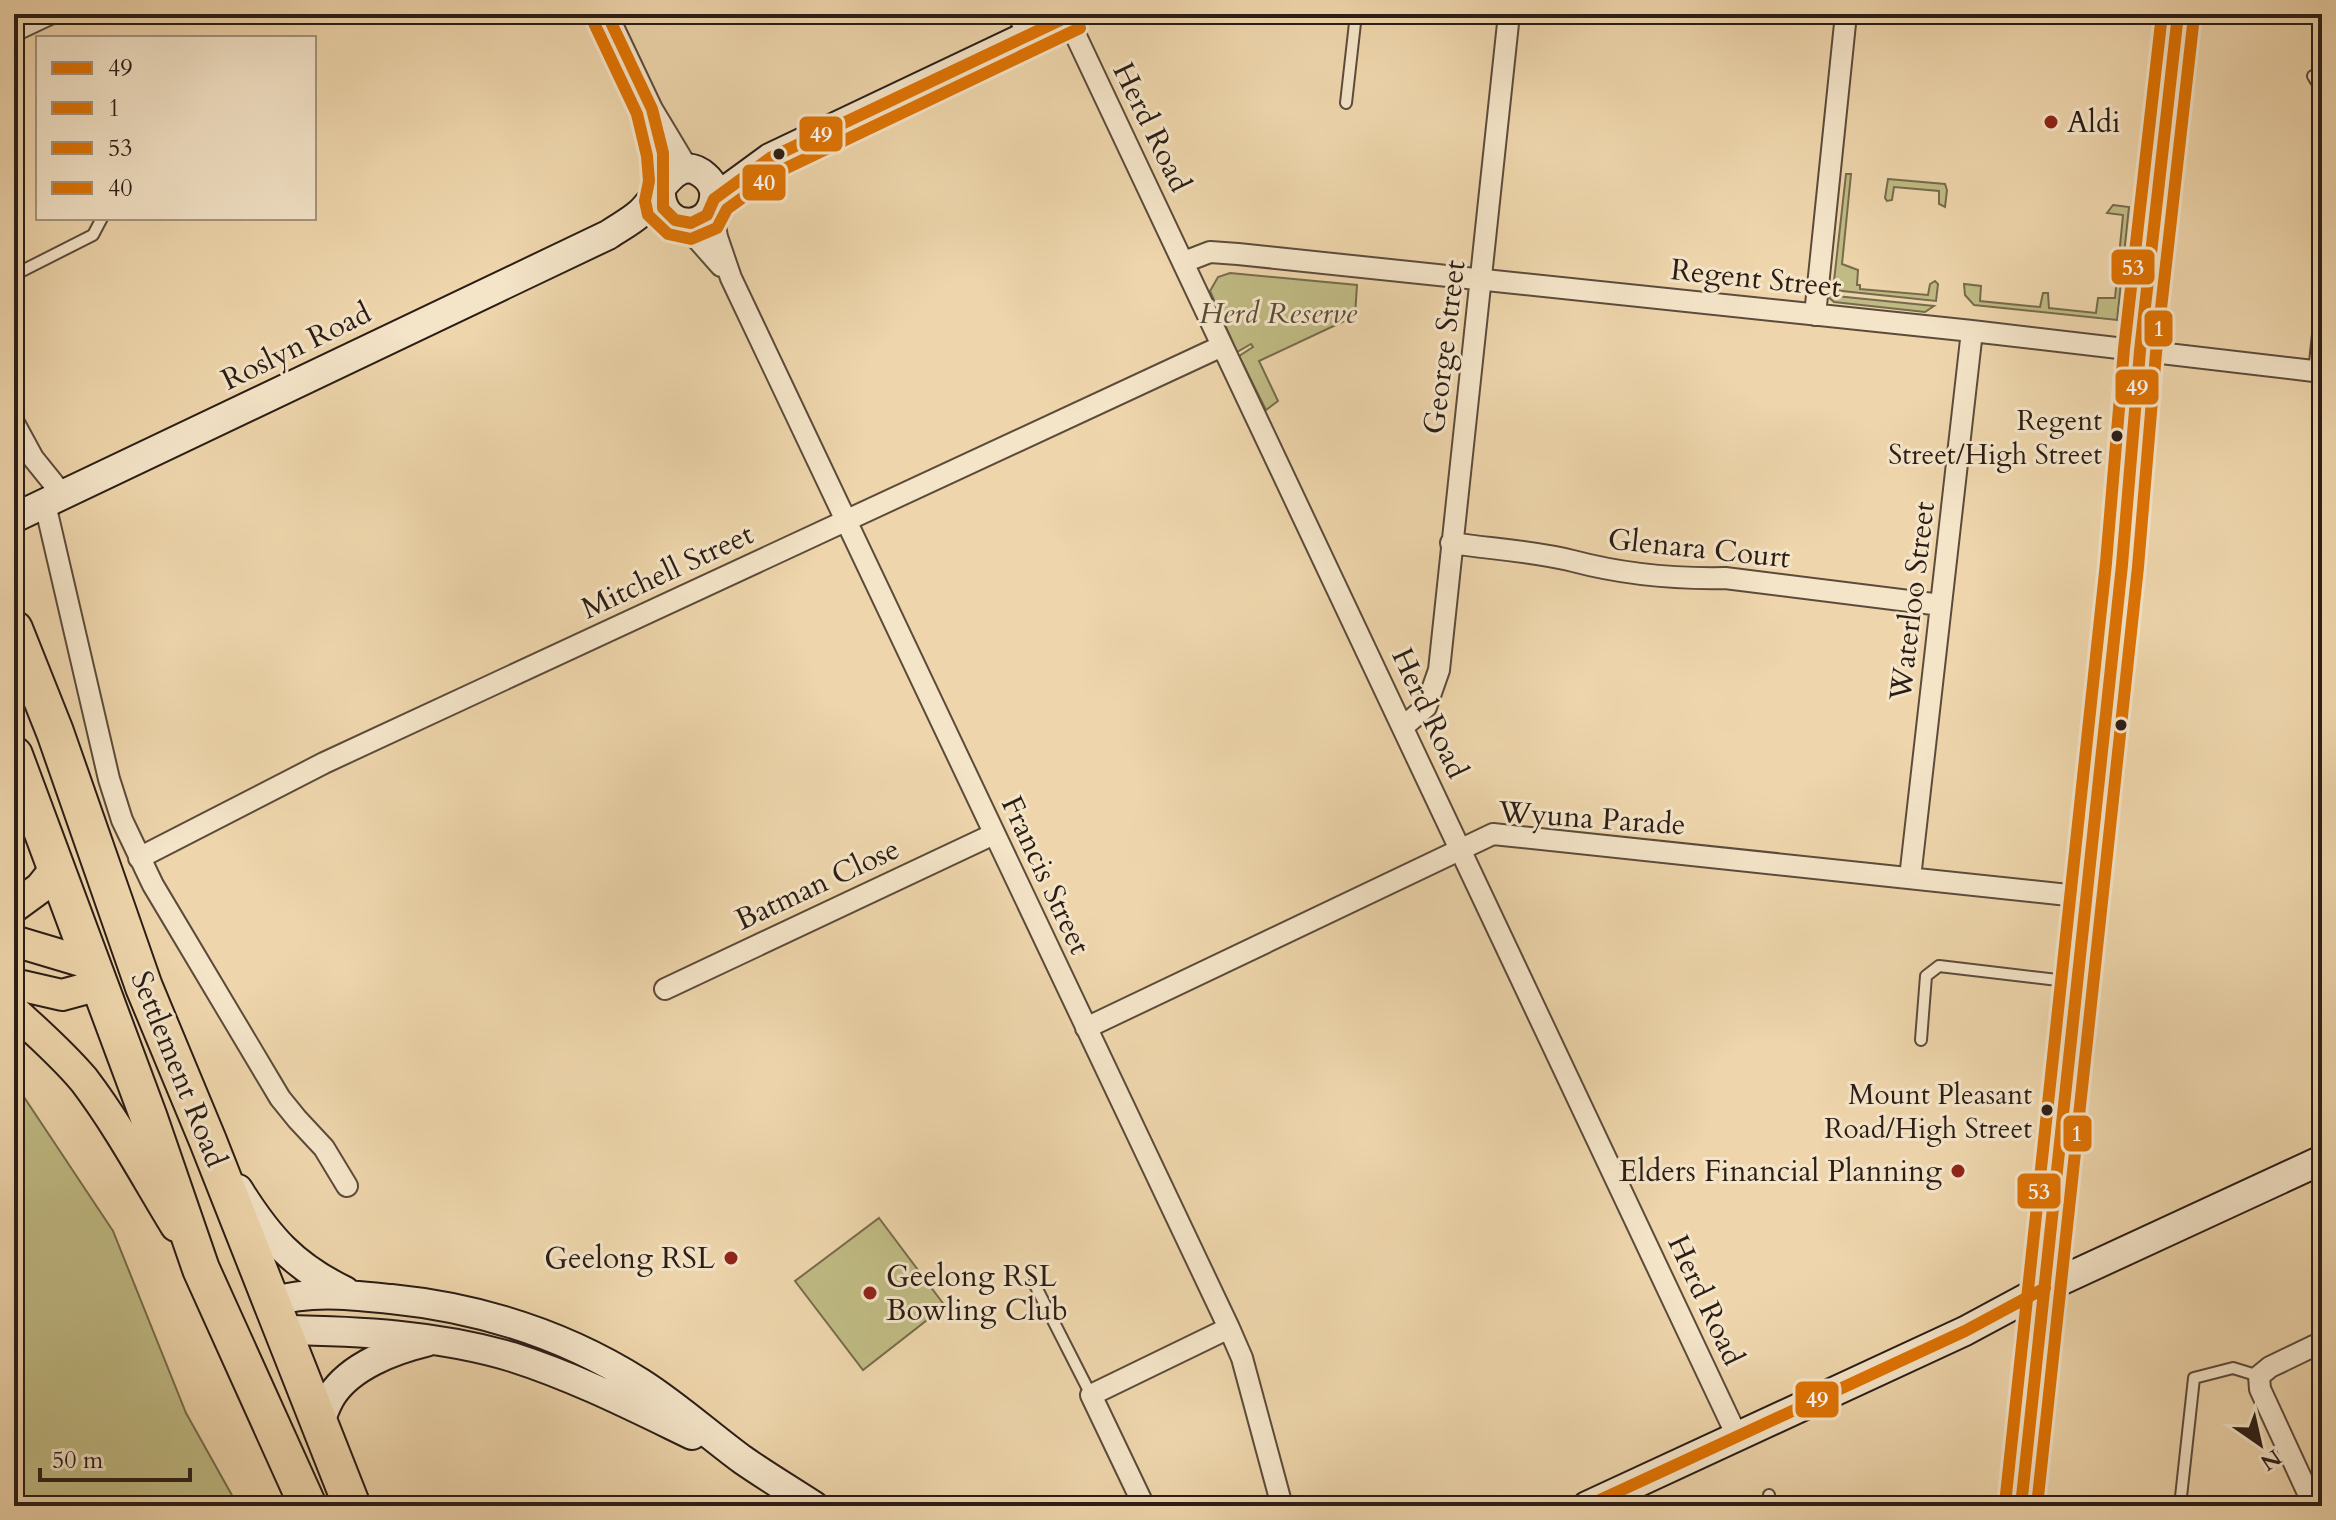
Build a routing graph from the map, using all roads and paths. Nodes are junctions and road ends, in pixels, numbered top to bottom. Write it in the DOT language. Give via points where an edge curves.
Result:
graph roads {
  1 [pos="50,14"];
  2 [pos="607,14"];
  3 [pos="1356,14"];
  4 [pos="1509,14"];
  5 [pos="1846,14"];
  6 [pos="2178,14"];
  7 [pos="1070,15"];
  8 [pos="1023,25"];
  9 [pos="14,31"];
  10 [pos="2313,76"];
  11 [pos="2322,91"];
  12 [pos="1346,103"];
  13 [pos="690,187"];
  14 [pos="101,220"];
  15 [pos="679,221"];
  16 [pos="608,235"];
  17 [pos="1184,262"];
  18 [pos="14,275"];
  19 [pos="731,278"];
  20 [pos="1482,278"];
  21 [pos="2322,297"];
  22 [pos="1815,315"];
  23 [pos="1972,331"];
  24 [pos="1222,346"];
  25 [pos="2140,351"];
  26 [pos="2318,372"];
  27 [pos="14,423"];
  28 [pos="52,501"];
  29 [pos="14,518"];
  30 [pos="847,521"];
  31 [pos="1451,543"];
  32 [pos="1941,605"];
  33 [pos="14,629"];
  34 [pos="1399,718"];
  35 [pos="14,755"];
  36 [pos="994,834"];
  37 [pos="1462,850"];
  38 [pos="139,858"];
  39 [pos="56,868"];
  40 [pos="1910,878"];
  41 [pos="2087,897"];
  42 [pos="14,907"];
  43 [pos="14,941"];
  44 [pos="139,971"];
  45 [pos="95,974"];
  46 [pos="2078,983"];
  47 [pos="14,984"];
  48 [pos="665,989"];
  49 [pos="14,1011"];
  50 [pos="1086,1028"];
  51 [pos="1921,1040"];
  52 [pos="208,1141"];
  53 [pos="2322,1160"];
  54 [pos="347,1186"];
  55 [pos="201,1269"];
  56 [pos="1034,1283"];
  57 [pos="2045,1288"];
  58 [pos="355,1296"];
  59 [pos="276,1316"];
  60 [pos="228,1324"];
  61 [pos="1229,1328"];
  62 [pos="434,1340"];
  63 [pos="563,1341"];
  64 [pos="2322,1342"];
  65 [pos="547,1370"];
  66 [pos="2259,1376"];
  67 [pos="1091,1395"];
  68 [pos="318,1425"];
  69 [pos="1737,1436"];
  70 [pos="744,1460"];
  71 [pos="308,1506"];
  72 [pos="352,1506"];
  73 [pos="814,1506"];
  74 [pos="1144,1506"];
  75 [pos="1282,1506"];
  76 [pos="1587,1506"];
  77 [pos="2021,1506"];
  78 [pos="2180,1506"];
  79 [pos="2314,1506"];
  1 -- 9 [label="street"];
  2 -- 13 [label="street, Francis Street" via="652,109 663,153"];
  3 -- 12 [label="lane"];
  4 -- 20 [label="street, George Street"];
  5 -- 22 [label="street"];
  6 -- 25 [label="street"];
  7 -- 8 [label="street, Roslyn Road"];
  7 -- 17 [label="street, Herd Road"];
  8 -- 13 [label="street, Roslyn Road" via="770,158"];
  10 -- 11 [label="lane"];
  13 -- 15 [label="street" via="663,208"];
  13 -- 15 [label="street, Roslyn Road" via="699,221"];
  13 -- 16 [label="street, Roslyn Road"];
  13 -- 19 [label="street, Francis Street" via="717,237"];
  14 -- 18 [label="lane" via="93,235"];
  15 -- 16 [label="street, Roslyn Road"];
  15 -- 19 [label="street, Francis Street"];
  16 -- 28 [label="street, Roslyn Road"];
  17 -- 20 [label="street, Regent Street" via="1210,252"];
  17 -- 24 [label="street, Herd Road"];
  19 -- 30 [label="street, Francis Street"];
  20 -- 22 [label="street, Regent Street"];
  20 -- 31 [label="street, George Street"];
  21 -- 26 [label="lane"];
  22 -- 23 [label="street, Regent Street"];
  23 -- 25 [label="street, Regent Street"];
  23 -- 32 [label="street, Waterloo Street"];
  24 -- 30 [label="street, Mitchell Street"];
  24 -- 34 [label="street, Herd Road"];
  25 -- 26 [label="street, Regent Street"];
  25 -- 41 [label="street"];
  27 -- 28 [label="street" via="54,484"];
  28 -- 29 [label="street, Roslyn Road"];
  28 -- 38 [label="street" via="115,801"];
  30 -- 36 [label="street, Francis Street"];
  30 -- 38 [label="street, Mitchell Street" via="324,763"];
  31 -- 32 [label="street, Glenara Court" via="1592,568 1725,578"];
  31 -- 34 [label="street, George Street" via="1435,685 1426,707"];
  32 -- 40 [label="street, Waterloo Street"];
  33 -- 44 [label="highway, Settlement Road"];
  34 -- 37 [label="street, Herd Road"];
  35 -- 39 [label="highway, Settlement Road"];
  36 -- 48 [label="street, Batman Close"];
  36 -- 50 [label="street, Francis Street"];
  37 -- 40 [label="street, Wyuna Parade" via="1493,834"];
  37 -- 50 [label="street, Wyuna Parade"];
  37 -- 69 [label="street, Herd Road"];
  38 -- 54 [label="street" via="280,1098 324,1148"];
  39 -- 42 [label="main road"];
  39 -- 45 [label="highway, Settlement Road"];
  40 -- 41 [label="street, Wyuna Parade"];
  41 -- 46 [label="street"];
  43 -- 45 [label="main road"];
  44 -- 45 [label="highway"];
  44 -- 52 [label="highway, Settlement Road"];
  45 -- 47 [label="main road" via="62,995"];
  45 -- 55 [label="highway, Settlement Road"];
  46 -- 51 [label="lane" via="1939,966 1926,976"];
  46 -- 57 [label="street"];
  49 -- 55 [label="main road" via="72,1067 101,1104"];
  50 -- 61 [label="street, Francis Street"];
  52 -- 58 [label="street" via="273,1241 317,1278"];
  52 -- 59 [label="highway, Settlement Road"];
  53 -- 57 [label="street"];
  55 -- 60 [label="highway, Settlement Road"];
  56 -- 67 [label="lane"];
  57 -- 69 [label="street" via="1965,1331"];
  57 -- 77 [label="street"];
  58 -- 59 [label="street" via="299,1295"];
  58 -- 63 [label="street" via="467,1310"];
  59 -- 60 [label="highway"];
  59 -- 62 [label="street"];
  59 -- 68 [label="highway, Settlement Road"];
  60 -- 71 [label="highway, Settlement Road"];
  61 -- 67 [label="street"];
  61 -- 75 [label="street, Francis Street"];
  62 -- 65 [label="street"];
  62 -- 68 [label="street" via="379,1358 350,1377 332,1394"];
  63 -- 65 [label="street"];
  63 -- 70 [label="street" via="641,1383"];
  64 -- 66 [label="street"];
  65 -- 70 [label="street"];
  66 -- 78 [label="lane" via="2233,1368 2194,1378"];
  66 -- 79 [label="street" via="2260,1389"];
  67 -- 74 [label="street"];
  68 -- 72 [label="highway, Settlement Road"];
  69 -- 76 [label="street"];
  70 -- 73 [label="street"];
}
